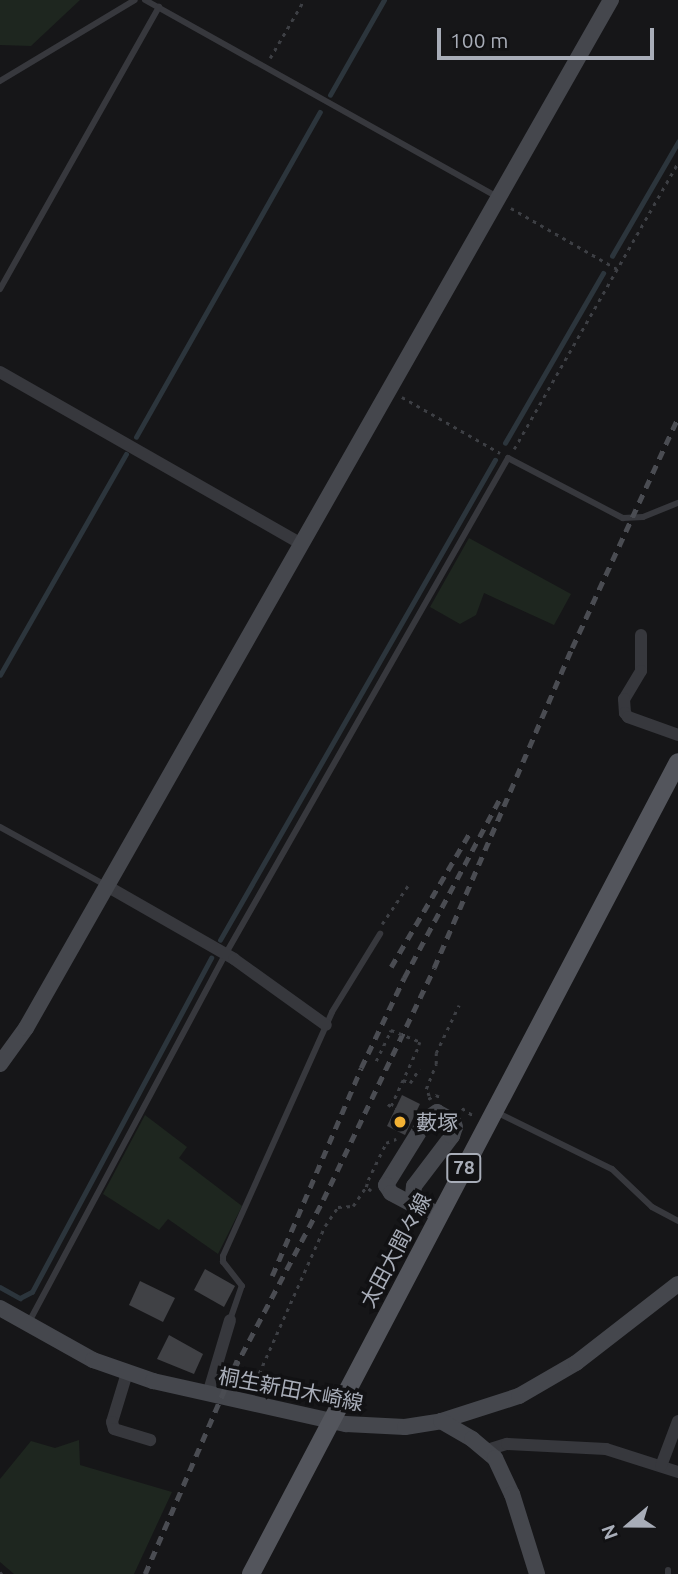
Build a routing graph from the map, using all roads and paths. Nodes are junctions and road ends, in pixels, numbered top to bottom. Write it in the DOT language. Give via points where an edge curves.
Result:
graph roads {
  1 [pos="135,0"];
  2 [pos="145,0"];
  3 [pos="304,0"];
  4 [pos="611,0"];
  5 [pos="159,7"];
  6 [pos="265,67"];
  7 [pos="0,81"];
  8 [pos="678,163"];
  9 [pos="498,197"];
  10 [pos="617,269"];
  11 [pos="0,289"];
  12 [pos="0,372"];
  13 [pos="389,390"];
  14 [pos="508,458"];
  15 [pos="678,503"];
  16 [pos="301,544"];
  17 [pos="642,635"];
  18 [pos="678,735"];
  19 [pos="678,762"];
  20 [pos="0,827"];
  21 [pos="409,884"];
  22 [pos="105,885"];
  23 [pos="380,934"];
  24 [pos="225,955"];
  25 [pos="459,1005"];
  26 [pos="326,1025"];
  27 [pos="376,1061"];
  28 [pos="0,1063"];
  29 [pos="419,1069"];
  30 [pos="404,1078"];
  31 [pos="430,1097"];
  32 [pos="391,1106"];
  33 [pos="494,1112"];
  34 [pos="366,1187"];
  35 [pos="433,1211"];
  36 [pos="678,1221"];
  37 [pos="678,1284"];
  38 [pos="0,1308"];
  39 [pos="230,1320"];
  40 [pos="28,1324"];
  41 [pos="128,1373"];
  42 [pos="251,1392"];
  43 [pos="208,1394"];
  44 [pos="331,1421"];
  45 [pos="678,1421"];
  46 [pos="441,1422"];
  47 [pos="150,1440"];
  48 [pos="487,1450"];
  49 [pos="661,1466"];
  50 [pos="678,1472"];
  51 [pos="251,1574"];
  52 [pos="537,1574"];
  1 -- 7 [label="lane"];
  2 -- 5 [label="lane"];
  3 -- 6 [label="path"];
  4 -- 9 [label="street"];
  5 -- 6 [label="lane"];
  5 -- 11 [label="lane"];
  6 -- 9 [label="lane"];
  8 -- 10 [label="path"];
  9 -- 10 [label="path"];
  9 -- 13 [label="street"];
  10 -- 14 [label="path"];
  12 -- 16 [label="street"];
  13 -- 14 [label="path"];
  13 -- 16 [label="street"];
  14 -- 15 [label="lane" via="623,519 643,517"];
  14 -- 24 [label="lane"];
  16 -- 22 [label="street"];
  17 -- 18 [label="street" via="641,671 624,699 625,713"];
  19 -- 33 [label="main road, 太田大間々線 / 78"];
  20 -- 22 [label="lane"];
  21 -- 23 [label="path" via="380,926"];
  22 -- 24 [label="street"];
  22 -- 28 [label="street" via="26,1028"];
  23 -- 26 [label="lane"];
  24 -- 26 [label="street"];
  24 -- 40 [label="lane"];
  25 -- 31 [label="path" via="436,1054 426,1089"];
  26 -- 39 [label="lane" via="223,1256 222,1262 242,1286"];
  27 -- 30 [label="path, bridge" via="391,1030 420,1042"];
  29 -- 30 [label="path" via="410,1083"];
  30 -- 32 [label="path"];
  33 -- 35 [label="main road, 太田大間々線 / 78"];
  33 -- 36 [label="lane" via="612,1169 652,1207"];
  34 -- 42 [label="path" via="354,1206 338,1207 325,1226"];
  35 -- 35 [label="street" via="391,1193 386,1182 427,1119 437,1112 455,1127 414,1186 413,1195"];
  35 -- 44 [label="main road, 太田大間々線 / 78"];
  37 -- 46 [label="street, 桐生新田木崎線" via="552,1378 503,1403"];
  38 -- 40 [label="street, 桐生新田木崎線"];
  39 -- 43 [label="street"];
  40 -- 41 [label="street, 桐生新田木崎線" via="77,1352"];
  41 -- 43 [label="street, 桐生新田木崎線"];
  41 -- 47 [label="street" via="112,1422 114,1429"];
  43 -- 44 [label="street, 桐生新田木崎線"];
  44 -- 46 [label="street, 桐生新田木崎線" via="395,1427"];
  44 -- 51 [label="main road, 太田大間々線 / 78"];
  45 -- 49 [label="street"];
  46 -- 48 [label="street"];
  48 -- 49 [label="street" via="507,1444 586,1447"];
  48 -- 52 [label="street" via="499,1464 512,1494"];
  49 -- 50 [label="street"];
}
